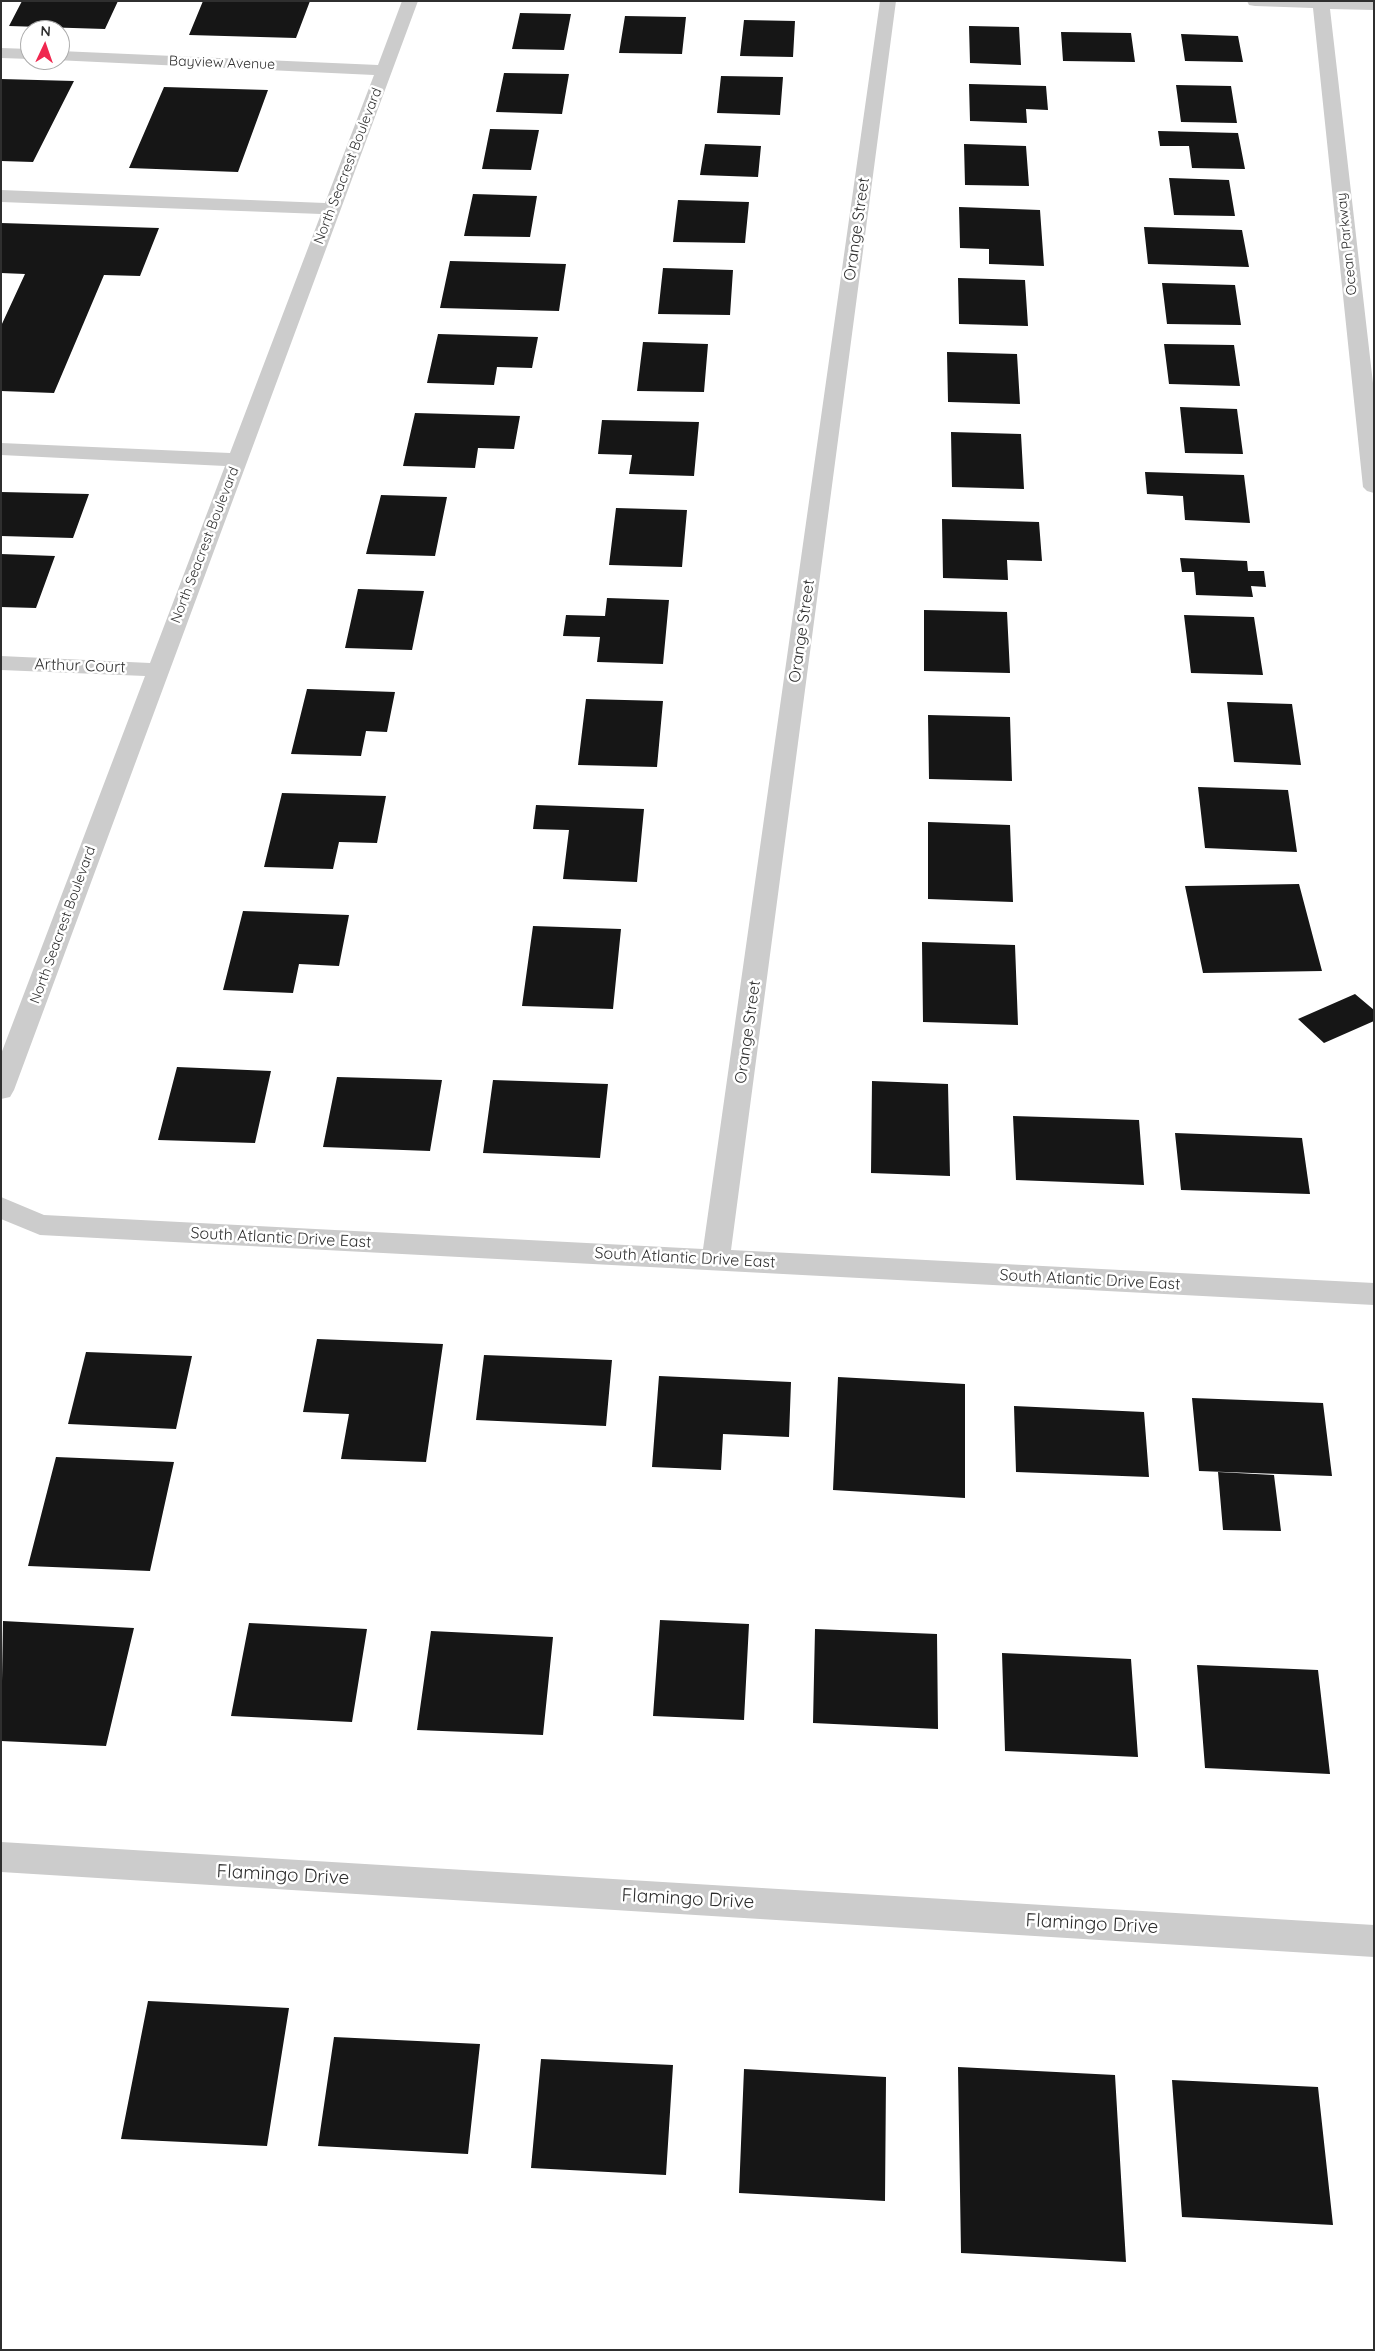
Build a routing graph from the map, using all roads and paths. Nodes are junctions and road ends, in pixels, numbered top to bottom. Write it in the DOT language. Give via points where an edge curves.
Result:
graph roads {
  1 [pos="410,1"];
  2 [pos="888,1"];
  3 [pos="1255,1"];
  4 [pos="1321,2"];
  5 [pos="1374,5"];
  6 [pos="1,53"];
  7 [pos="20,54"];
  8 [pos="70,56"];
  9 [pos="384,70"];
  10 [pos="1,196"];
  11 [pos="332,209"];
  12 [pos="1,449"];
  13 [pos="237,460"];
  14 [pos="1374,488"];
  15 [pos="1,663"];
  16 [pos="158,670"];
  17 [pos="1,1090"];
  18 [pos="1,1207"];
  19 [pos="716,1260"];
  20 [pos="1374,1294"];
  21 [pos="1,1857"];
  22 [pos="1374,1941"];
  1 -- 9 [label="street, North Seacrest Boulevard"];
  2 -- 19 [label="street, Orange Street"];
  3 -- 4 [label="street"];
  4 -- 5 [label="street"];
  4 -- 14 [label="street, Ocean Parkway"];
  6 -- 7 [label="street"];
  8 -- 9 [label="street, Bayview Avenue"];
  9 -- 11 [label="street, North Seacrest Boulevard"];
  10 -- 11 [label="street"];
  11 -- 13 [label="street, North Seacrest Boulevard"];
  12 -- 13 [label="street"];
  13 -- 16 [label="street, North Seacrest Boulevard"];
  15 -- 16 [label="street, Arthur Court"];
  16 -- 17 [label="street, North Seacrest Boulevard"];
  18 -- 19 [label="street, South Atlantic Drive East" via="40,1226"];
  19 -- 20 [label="street, South Atlantic Drive East"];
  21 -- 22 [label="street, Flamingo Drive"];
}
